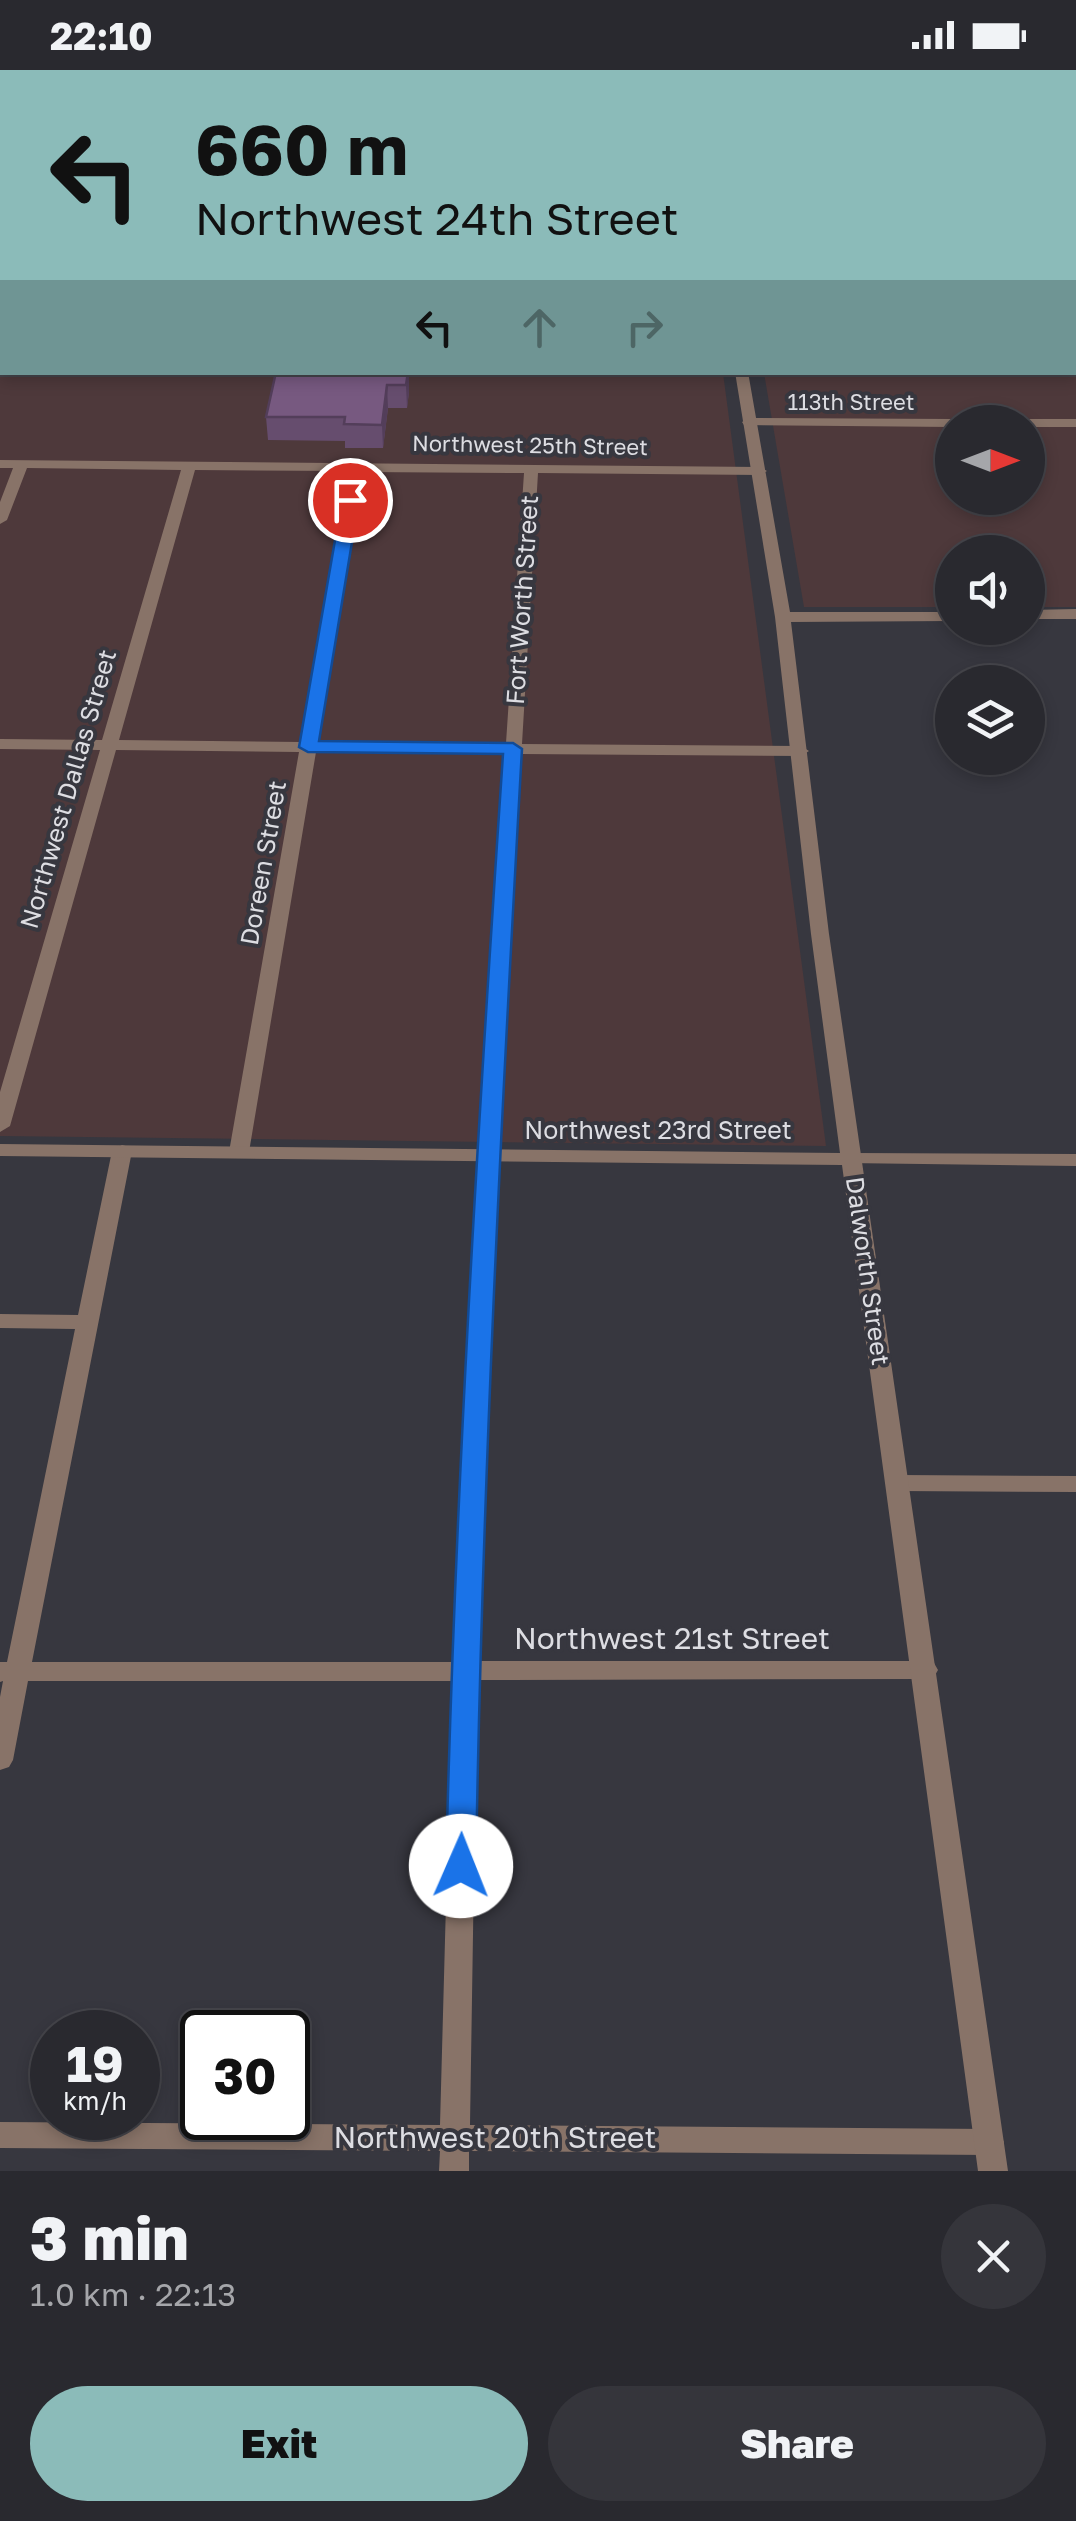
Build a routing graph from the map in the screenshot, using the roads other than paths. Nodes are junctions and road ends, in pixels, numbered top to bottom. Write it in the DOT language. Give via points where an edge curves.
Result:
graph roads {
  1 [pos="741,375"];
  2 [pos="749,422"];
  3 [pos="935,422"];
  4 [pos="1045,422"];
  5 [pos="1076,422"];
  6 [pos="0,464"];
  7 [pos="22,464"];
  8 [pos="357,465"];
  9 [pos="190,467"];
  10 [pos="531,468"];
  11 [pos="760,471"];
  12 [pos="0,520"];
  13 [pos="1076,614"];
  14 [pos="1045,615"];
  15 [pos="935,616"];
  16 [pos="783,617"];
  17 [pos="0,744"];
  18 [pos="109,745"];
  19 [pos="308,747"];
  20 [pos="513,749"];
  21 [pos="801,752"];
  22 [pos="0,1126"];
  23 [pos="0,1150"];
  24 [pos="122,1151"];
  25 [pos="238,1152"];
  26 [pos="488,1156"];
  27 [pos="852,1158"];
  28 [pos="1076,1160"];
  29 [pos="0,1321"];
  30 [pos="88,1322"];
  31 [pos="898,1483"];
  32 [pos="1076,1484"];
  33 [pos="925,1670"];
  34 [pos="9,1672"];
  35 [pos="465,1672"];
  36 [pos="0,1760"];
  37 [pos="0,2135"];
  38 [pos="456,2138"];
  39 [pos="991,2157"];
  40 [pos="454,2171"];
  1 -- 2 [label="street, Dalworth Street"];
  2 -- 3 [label="street, 113th Street"];
  2 -- 11 [label="street, Dalworth Street"];
  4 -- 5 [label="street"];
  6 -- 7 [label="street, Northwest 25th Street"];
  7 -- 9 [label="street, Northwest 25th Street"];
  7 -- 12 [label="street"];
  8 -- 9 [label="street, Northwest 25th Street"];
  8 -- 10 [label="street, Northwest 25th Street"];
  8 -- 19 [label="street, Doreen Street"];
  9 -- 18 [label="street, Northwest Dallas Street"];
  10 -- 11 [label="street, Northwest 25th Street"];
  10 -- 20 [label="street, Fort Worth Street"];
  11 -- 16 [label="street, Dalworth Street"];
  13 -- 14 [label="street"];
  15 -- 16 [label="street"];
  16 -- 21 [label="street, Dalworth Street"];
  17 -- 18 [label="street"];
  18 -- 19 [label="street"];
  18 -- 22 [label="street, Northwest Dallas Street"];
  19 -- 20 [label="street"];
  19 -- 25 [label="street, Doreen Street"];
  20 -- 21 [label="street"];
  20 -- 26 [label="street, Fort Worth Street"];
  21 -- 27 [label="street, Dalworth Street"];
  23 -- 24 [label="street, Northwest 23rd Street"];
  24 -- 25 [label="street, Northwest 23rd Street"];
  24 -- 30 [label="street"];
  25 -- 26 [label="street, Northwest 23rd Street"];
  26 -- 27 [label="street, Northwest 23rd Street"];
  26 -- 35 [label="street, Fort Worth Street"];
  27 -- 28 [label="street, Northwest 23rd Street"];
  27 -- 31 [label="street, Dalworth Street"];
  29 -- 30 [label="street"];
  30 -- 34 [label="street"];
  31 -- 32 [label="street"];
  31 -- 33 [label="street, Dalworth Street"];
  33 -- 35 [label="street, Northwest 21st Street"];
  33 -- 39 [label="street, Dalworth Street"];
  34 -- 35 [label="street, Northwest 21st Street"];
  34 -- 36 [label="street"];
  35 -- 38 [label="street, Fort Worth Street"];
  37 -- 38 [label="street, Northwest 20th Street"];
  38 -- 39 [label="street, Northwest 20th Street"];
  38 -- 40 [label="street, Fort Worth Street"];
}
